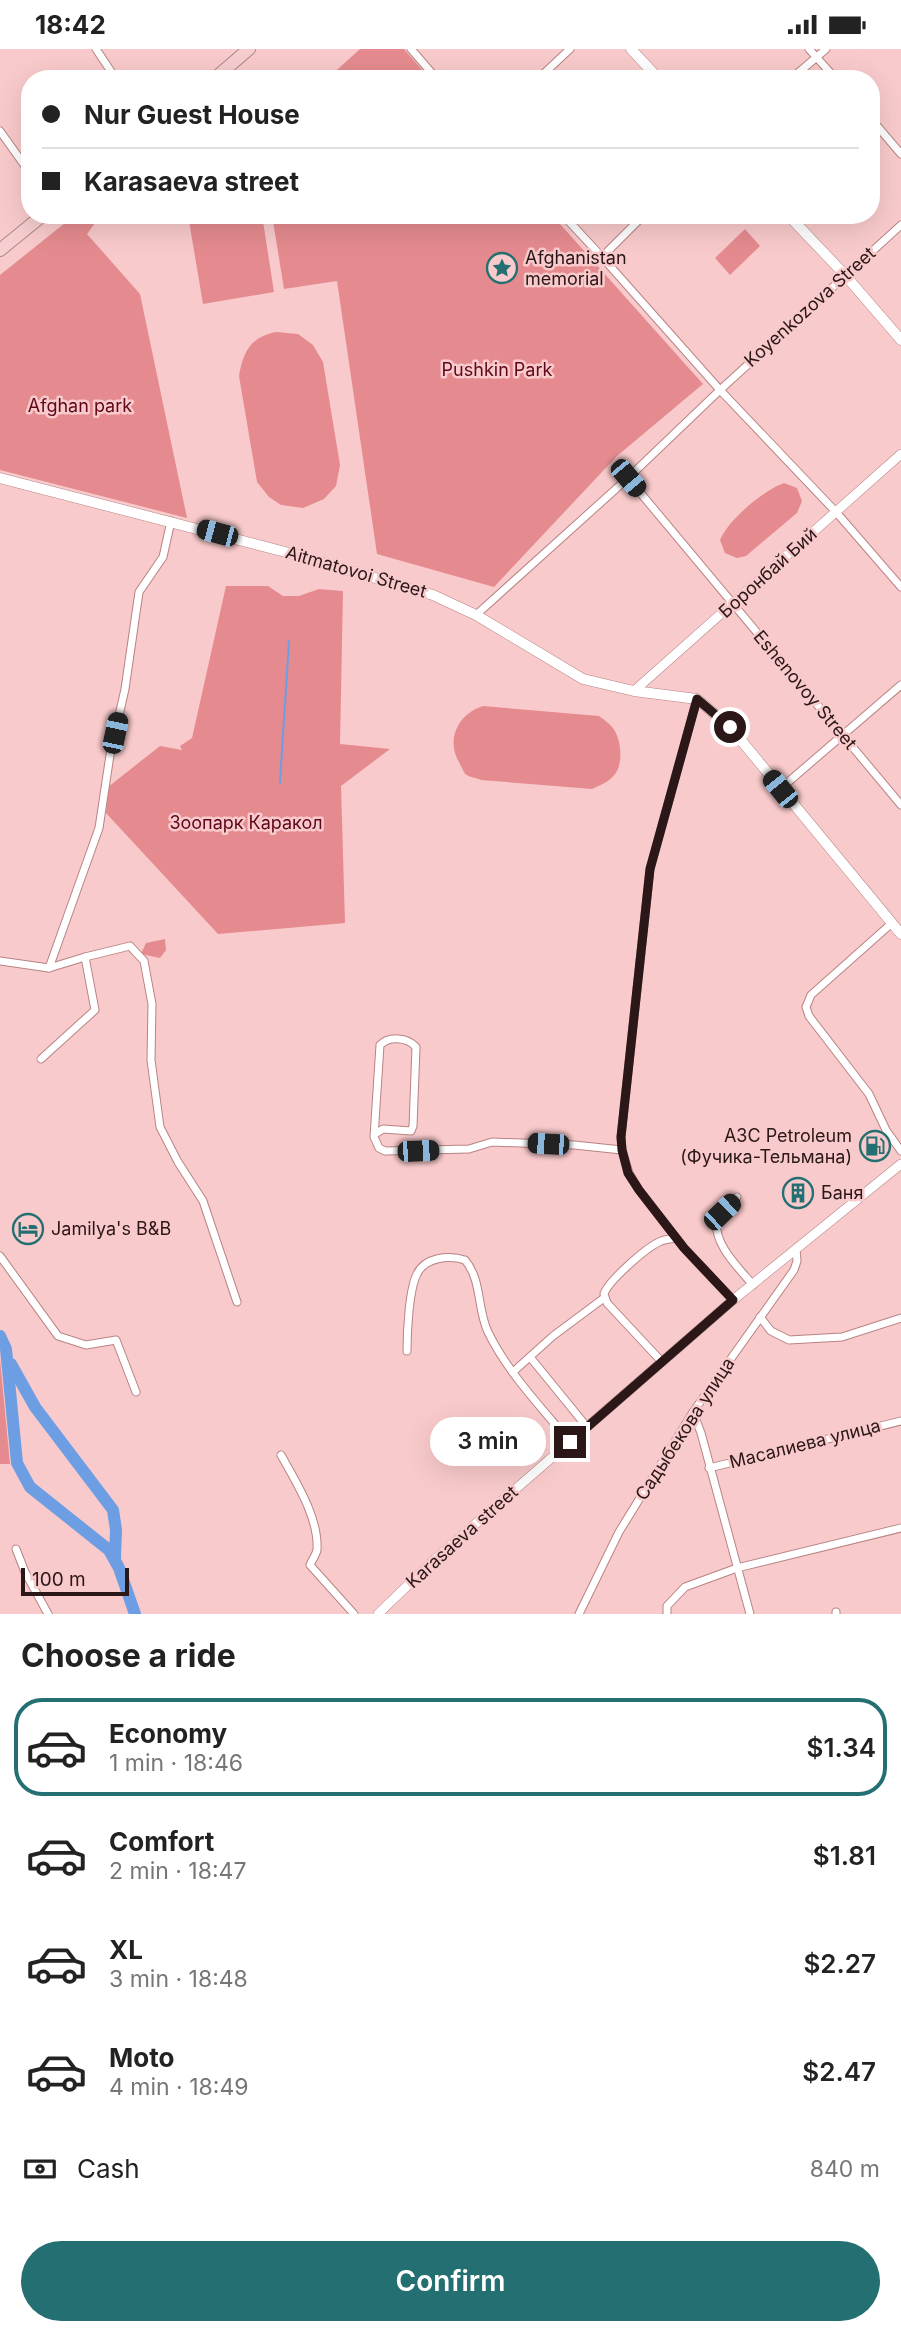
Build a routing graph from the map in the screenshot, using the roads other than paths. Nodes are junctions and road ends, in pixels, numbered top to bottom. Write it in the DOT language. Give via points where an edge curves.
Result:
graph roads {
  1 [pos="96,49"];
  2 [pos="249,49"];
  3 [pos="411,49"];
  4 [pos="570,49"];
  5 [pos="631,49"];
  6 [pos="809,49"];
  7 [pos="826,49"];
  8 [pos="817,57"];
  9 [pos="110,70"];
  10 [pos="224,70"];
  11 [pos="429,70"];
  12 [pos="548,70"];
  13 [pos="651,70"];
  14 [pos="802,70"];
  15 [pos="828,70"];
  16 [pos="880,129"];
  17 [pos="0,131"];
  18 [pos="901,154"];
  19 [pos="21,160"];
  20 [pos="32,224"];
  21 [pos="571,224"];
  22 [pos="635,224"];
  23 [pos="797,224"];
  24 [pos="901,225"];
  25 [pos="0,250"];
  26 [pos="602,257"];
  27 [pos="845,275"];
  28 [pos="901,340"];
  29 [pos="720,390"];
  30 [pos="901,454"];
  31 [pos="0,478"];
  32 [pos="628,478"];
  33 [pos="836,512"];
  34 [pos="171,521"];
  35 [pos="901,587"];
  36 [pos="733,603"];
  37 [pos="476,615"];
  38 [pos="901,685"];
  39 [pos="634,691"];
  40 [pos="697,699"];
  41 [pos="842,735"];
  42 [pos="780,789"];
  43 [pos="901,805"];
  44 [pos="898,929"];
  45 [pos="85,957"];
  46 [pos="0,961"];
  47 [pos="49,968"];
  48 [pos="41,1059"];
  49 [pos="375,1134"];
  50 [pos="622,1150"];
  51 [pos="901,1151"];
  52 [pos="901,1164"];
  53 [pos="737,1197"];
  54 [pos="676,1238"];
  55 [pos="796,1249"];
  56 [pos="0,1256"];
  57 [pos="752,1285"];
  58 [pos="604,1298"];
  59 [pos="733,1300"];
  60 [pos="237,1302"];
  61 [pos="760,1317"];
  62 [pos="901,1318"];
  63 [pos="407,1351"];
  64 [pos="530,1357"];
  65 [pos="662,1362"];
  66 [pos="513,1372"];
  67 [pos="136,1392"];
  68 [pos="693,1412"];
  69 [pos="901,1421"];
  70 [pos="587,1427"];
  71 [pos="570,1442"];
  72 [pos="281,1455"];
  73 [pos="709,1468"];
  74 [pos="901,1528"];
  75 [pos="16,1549"];
  76 [pos="737,1567"];
  77 [pos="48,1614"];
  78 [pos="355,1614"];
  79 [pos="378,1614"];
  80 [pos="579,1614"];
  81 [pos="667,1614"];
  82 [pos="750,1614"];
  1 -- 9 [label="street"];
  2 -- 10 [label="highway"];
  3 -- 11 [label="street"];
  4 -- 12 [label="street"];
  5 -- 13 [label="main road"];
  6 -- 8 [label="street"];
  7 -- 8 [label="street"];
  8 -- 14 [label="street"];
  8 -- 15 [label="street"];
  16 -- 18 [label="street"];
  17 -- 19 [label="street"];
  20 -- 25 [label="highway"];
  21 -- 26 [label="street"];
  22 -- 26 [label="street"];
  23 -- 27 [label="main road"];
  24 -- 27 [label="street, Koyenkozova Street"];
  26 -- 29 [label="street"];
  27 -- 28 [label="main road"];
  27 -- 29 [label="street, Koyenkozova Street"];
  29 -- 32 [label="street, Koyenkozova Street"];
  29 -- 33 [label="street"];
  30 -- 33 [label="street, Боронбай Бий"];
  31 -- 34 [label="main road, Aitmatovoi Street"];
  32 -- 36 [label="street, Eshenovoy Street"];
  32 -- 37 [label="street, Koyenkozova Street"];
  33 -- 35 [label="street"];
  33 -- 36 [label="street, Боронбай Бий"];
  34 -- 37 [label="main road, Aitmatovoi Street" via="433,595"];
  34 -- 47 [label="street" via="163,557 139,592 99,828"];
  36 -- 39 [label="street, Боронбай Бий"];
  36 -- 41 [label="street, Eshenovoy Street"];
  37 -- 39 [label="main road, Aitmatovoi Street" via="583,679"];
  38 -- 41 [label="street"];
  39 -- 40 [label="main road, Aitmatovoi Street"];
  40 -- 42 [label="main road" via="730,727"];
  40 -- 50 [label="street" via="650,869"];
  41 -- 42 [label="street"];
  41 -- 43 [label="street, Eshenovoy Street"];
  42 -- 44 [label="main road"];
  44 -- 51 [label="street" via="811,995 806,1007 869,1094"];
  45 -- 47 [label="street"];
  45 -- 48 [label="street" via="95,1010"];
  45 -- 60 [label="street" via="130,946 144,961 152,1004 152,1060 160,1127 203,1201"];
  46 -- 47 [label="street"];
  49 -- 49 [label="street" via="383,1129 412,1129 416,1047 407,1040 388,1039 380,1045"];
  49 -- 50 [label="street" via="376,1143 385,1150 469,1149 492,1142"];
  50 -- 54 [label="street" via="628,1173"];
  52 -- 55 [label="street, Karasaeva street"];
  53 -- 57 [label="street" via="716,1220 715,1228 727,1255"];
  54 -- 58 [label="street" via="650,1247 609,1284"];
  54 -- 59 [label="street"];
  55 -- 57 [label="street, Karasaeva street"];
  55 -- 61 [label="street, Садыбекова улица" via="794,1270"];
  56 -- 67 [label="street" via="58,1336 86,1345 116,1340"];
  57 -- 59 [label="street, Karasaeva street"];
  58 -- 64 [label="street"];
  58 -- 65 [label="street"];
  59 -- 65 [label="street, Karasaeva street"];
  61 -- 62 [label="street" via="771,1331 789,1340 842,1337"];
  61 -- 68 [label="street, Садыбекова улица"];
  63 -- 66 [label="street" via="415,1277 435,1260 453,1257 470,1266 486,1327"];
  64 -- 66 [label="street"];
  64 -- 70 [label="street"];
  65 -- 70 [label="street, Karasaeva street"];
  66 -- 71 [label="street"];
  68 -- 73 [label="street"];
  68 -- 80 [label="street, Садыбекова улица" via="618,1532"];
  69 -- 73 [label="street, Масалиева улица"];
  70 -- 71 [label="street, Karasaeva street"];
  71 -- 79 [label="street, Karasaeva street"];
  72 -- 78 [label="street" via="306,1500 317,1552 310,1565"];
  73 -- 76 [label="street"];
  74 -- 76 [label="street"];
  75 -- 77 [label="street"];
  76 -- 81 [label="street" via="685,1587 667,1606"];
  76 -- 82 [label="street"];
}
